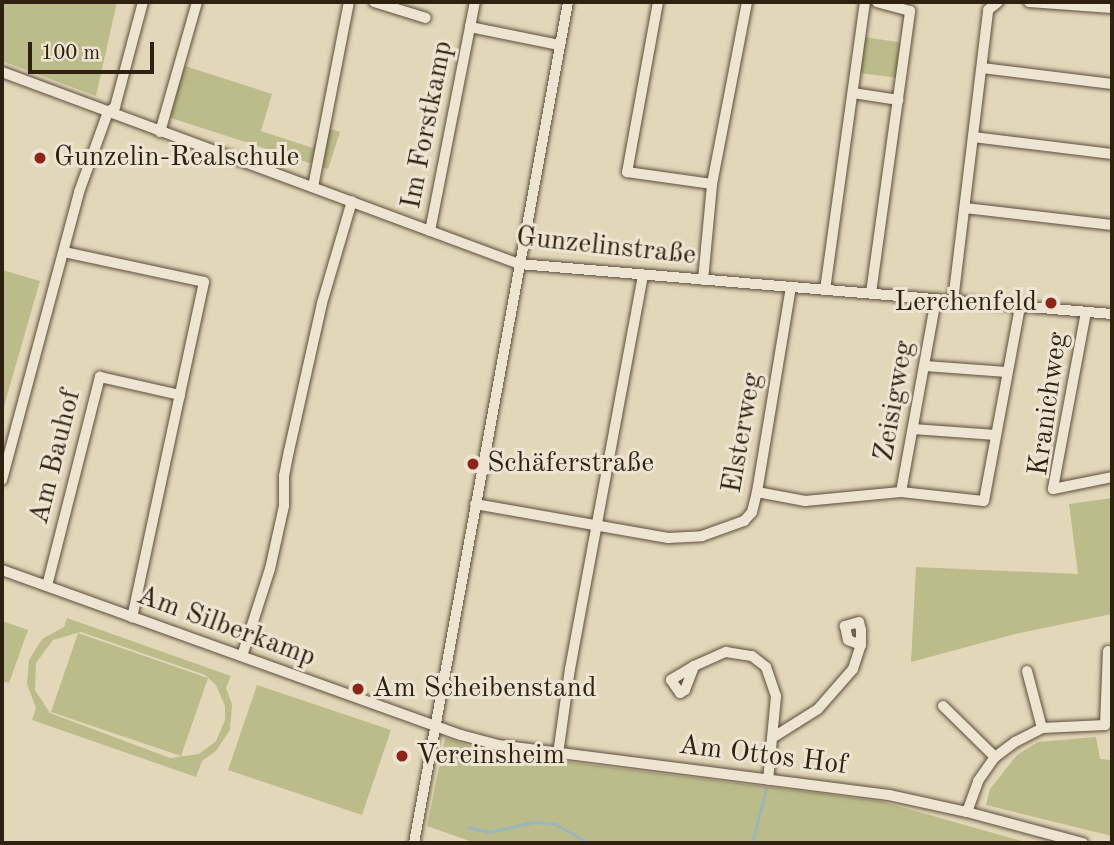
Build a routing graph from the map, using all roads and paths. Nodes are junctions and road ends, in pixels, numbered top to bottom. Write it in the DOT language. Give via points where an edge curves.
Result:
graph roads {
  1 [pos="143,2"];
  2 [pos="197,2"];
  3 [pos="349,2"];
  4 [pos="374,2"];
  5 [pos="475,2"];
  6 [pos="568,2"];
  7 [pos="658,2"];
  8 [pos="747,2"];
  9 [pos="866,2"];
  10 [pos="877,2"];
  11 [pos="998,2"];
  12 [pos="1029,2"];
  13 [pos="1112,8"];
  14 [pos="426,18"];
  15 [pos="470,27"];
  16 [pos="559,45"];
  17 [pos="982,68"];
  18 [pos="2,72"];
  19 [pos="1112,84"];
  20 [pos="853,93"];
  21 [pos="898,100"];
  22 [pos="108,113"];
  23 [pos="160,132"];
  24 [pos="973,137"];
  25 [pos="1112,154"];
  26 [pos="712,184"];
  27 [pos="313,187"];
  28 [pos="352,201"];
  29 [pos="965,208"];
  30 [pos="1112,225"];
  31 [pos="430,231"];
  32 [pos="64,252"];
  33 [pos="519,264"];
  34 [pos="643,275"];
  35 [pos="703,280"];
  36 [pos="791,287"];
  37 [pos="825,290"];
  38 [pos="871,293"];
  39 [pos="936,299"];
  40 [pos="953,301"];
  41 [pos="1020,306"];
  42 [pos="1086,312"];
  43 [pos="1112,314"];
  44 [pos="925,366"];
  45 [pos="1007,372"];
  46 [pos="180,395"];
  47 [pos="913,429"];
  48 [pos="996,435"];
  49 [pos="1112,477"];
  50 [pos="2,480"];
  51 [pos="757,492"];
  52 [pos="901,492"];
  53 [pos="475,504"];
  54 [pos="597,526"];
  55 [pos="2,570"];
  56 [pos="47,586"];
  57 [pos="132,617"];
  58 [pos="861,645"];
  59 [pos="1108,651"];
  60 [pos="242,656"];
  61 [pos="694,666"];
  62 [pos="1027,671"];
  63 [pos="943,706"];
  64 [pos="436,726"];
  65 [pos="1042,728"];
  66 [pos="772,738"];
  67 [pos="558,754"];
  68 [pos="995,757"];
  69 [pos="768,780"];
  70 [pos="967,812"];
  71 [pos="414,843"];
  72 [pos="1083,843"];
  1 -- 22 [label="street" via="115,107"];
  2 -- 23 [label="street"];
  3 -- 27 [label="street"];
  4 -- 14 [label="street"];
  5 -- 15 [label="street, Im Forstkamp"];
  6 -- 16 [label="street"];
  7 -- 26 [label="street" via="627,172"];
  8 -- 26 [label="street"];
  9 -- 20 [label="street"];
  10 -- 21 [label="street" via="910,11"];
  11 -- 17 [label="street" via="988,10"];
  12 -- 13 [label="street"];
  15 -- 16 [label="street, Im Forstkamp"];
  15 -- 31 [label="street, Im Forstkamp"];
  16 -- 33 [label="street"];
  17 -- 19 [label="street"];
  17 -- 24 [label="street"];
  18 -- 22 [label="street, Gunzelinstraße"];
  20 -- 21 [label="street"];
  20 -- 37 [label="street"];
  21 -- 38 [label="street"];
  22 -- 23 [label="street, Gunzelinstraße"];
  22 -- 32 [label="street" via="79,192"];
  23 -- 27 [label="street, Gunzelinstraße"];
  24 -- 25 [label="street"];
  24 -- 29 [label="street"];
  26 -- 35 [label="street"];
  27 -- 28 [label="street, Gunzelinstraße"];
  28 -- 31 [label="street, Gunzelinstraße"];
  28 -- 60 [label="street" via="321,303 284,476 284,506 270,569"];
  29 -- 30 [label="street"];
  29 -- 40 [label="street"];
  31 -- 33 [label="street, Gunzelinstraße"];
  32 -- 46 [label="street" via="204,282"];
  32 -- 50 [label="street"];
  33 -- 34 [label="street, Gunzelinstraße"];
  33 -- 53 [label="street"];
  34 -- 35 [label="street, Gunzelinstraße"];
  34 -- 54 [label="street"];
  35 -- 36 [label="street, Gunzelinstraße"];
  36 -- 37 [label="street, Gunzelinstraße"];
  36 -- 51 [label="street, Elsterweg"];
  37 -- 38 [label="street, Gunzelinstraße"];
  38 -- 39 [label="street, Gunzelinstraße"];
  39 -- 40 [label="street, Gunzelinstraße"];
  39 -- 44 [label="street, Zeisigweg"];
  40 -- 41 [label="street, Gunzelinstraße"];
  41 -- 42 [label="street, Gunzelinstraße"];
  41 -- 45 [label="street"];
  42 -- 43 [label="street, Gunzelinstraße"];
  42 -- 49 [label="street, Kranichweg" via="1053,489"];
  44 -- 45 [label="street"];
  44 -- 47 [label="street, Zeisigweg"];
  45 -- 48 [label="street"];
  46 -- 56 [label="street, Am Bauhof" via="100,377"];
  46 -- 57 [label="street"];
  47 -- 48 [label="street"];
  47 -- 52 [label="street, Zeisigweg"];
  48 -- 52 [label="street" via="984,501"];
  51 -- 52 [label="street, Zeisigweg" via="805,501"];
  51 -- 54 [label="street, Elsterweg" via="752,512 744,521 702,536 668,538"];
  53 -- 54 [label="street, Elsterweg"];
  53 -- 64 [label="street"];
  54 -- 67 [label="street"];
  55 -- 56 [label="street, Am Silberkamp"];
  56 -- 57 [label="street, Am Silberkamp"];
  57 -- 60 [label="street, Am Silberkamp"];
  58 -- 66 [label="street" via="853,669 841,685 818,709"];
  59 -- 65 [label="street" via="1105,725"];
  60 -- 64 [label="street, Am Silberkamp"];
  61 -- 66 [label="street" via="739,651 766,667 775,688"];
  62 -- 65 [label="street"];
  63 -- 68 [label="street"];
  64 -- 67 [label="street, Am Ottos Hof" via="498,745"];
  64 -- 71 [label="street"];
  65 -- 68 [label="street"];
  66 -- 69 [label="street"];
  67 -- 69 [label="street, Am Ottos Hof"];
  68 -- 70 [label="street" via="978,780"];
  69 -- 70 [label="street, Am Ottos Hof" via="889,795"];
  70 -- 72 [label="street, Am Ottos Hof"];
}
